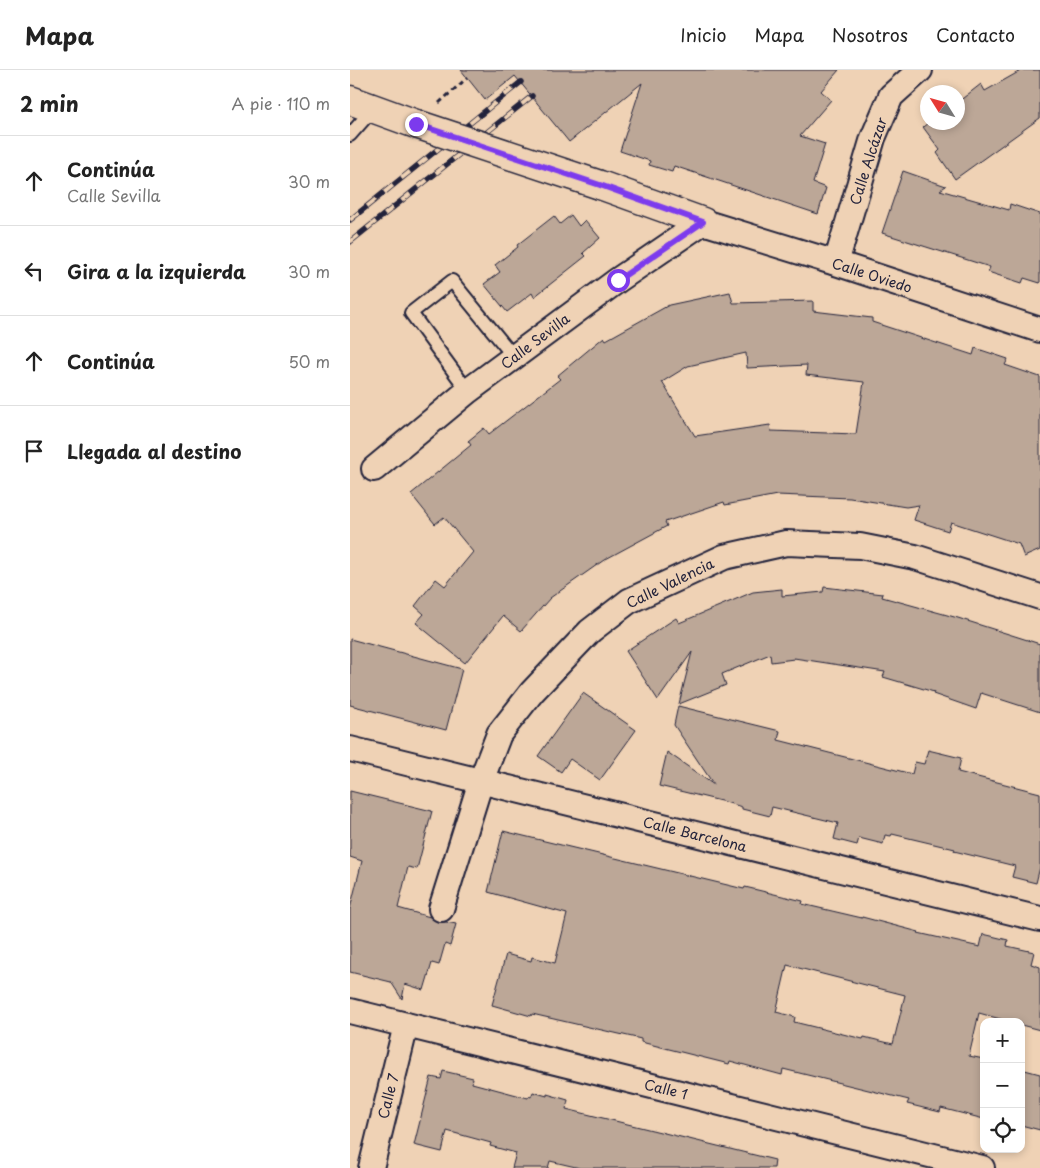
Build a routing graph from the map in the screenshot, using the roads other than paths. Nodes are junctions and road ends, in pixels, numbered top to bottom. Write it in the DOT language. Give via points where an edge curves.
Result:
graph roads {
  1 [pos="920,70"];
  2 [pos="361,104"];
  3 [pos="350,134"];
  4 [pos="703,222"];
  5 [pos="836,263"];
  6 [pos="1040,330"];
  7 [pos="514,357"];
  8 [pos="468,391"];
  9 [pos="374,469"];
  10 [pos="1040,597"];
  11 [pos="350,749"];
  12 [pos="481,781"];
  13 [pos="440,909"];
  14 [pos="1040,919"];
  15 [pos="350,1011"];
  16 [pos="406,1025"];
  17 [pos="371,1168"];
  18 [pos="982,1168"];
  1 -- 5 [label="street, Calle Alcázar" via="891,96 874,138"];
  2 -- 3 [label="lane"];
  2 -- 4 [label="street, bridge"];
  4 -- 5 [label="street, Calle Oviedo"];
  4 -- 7 [label="street, Calle Sevilla"];
  5 -- 6 [label="street, Calle Oviedo"];
  7 -- 8 [label="street, Calle Sevilla"];
  7 -- 8 [label="lane" via="452,281 411,313"];
  8 -- 9 [label="street, Calle Sevilla"];
  10 -- 12 [label="street, Calle Valencia" via="915,557 860,546 786,543 724,557 629,601 590,631 532,692 499,734"];
  11 -- 12 [label="street, Calle Barcelona"];
  12 -- 13 [label="street, Calle Valencia"];
  12 -- 14 [label="street, Calle Barcelona"];
  15 -- 16 [label="street, Calle 1"];
  16 -- 17 [label="street, Calle 7"];
  16 -- 18 [label="street, Calle 1"];
}
